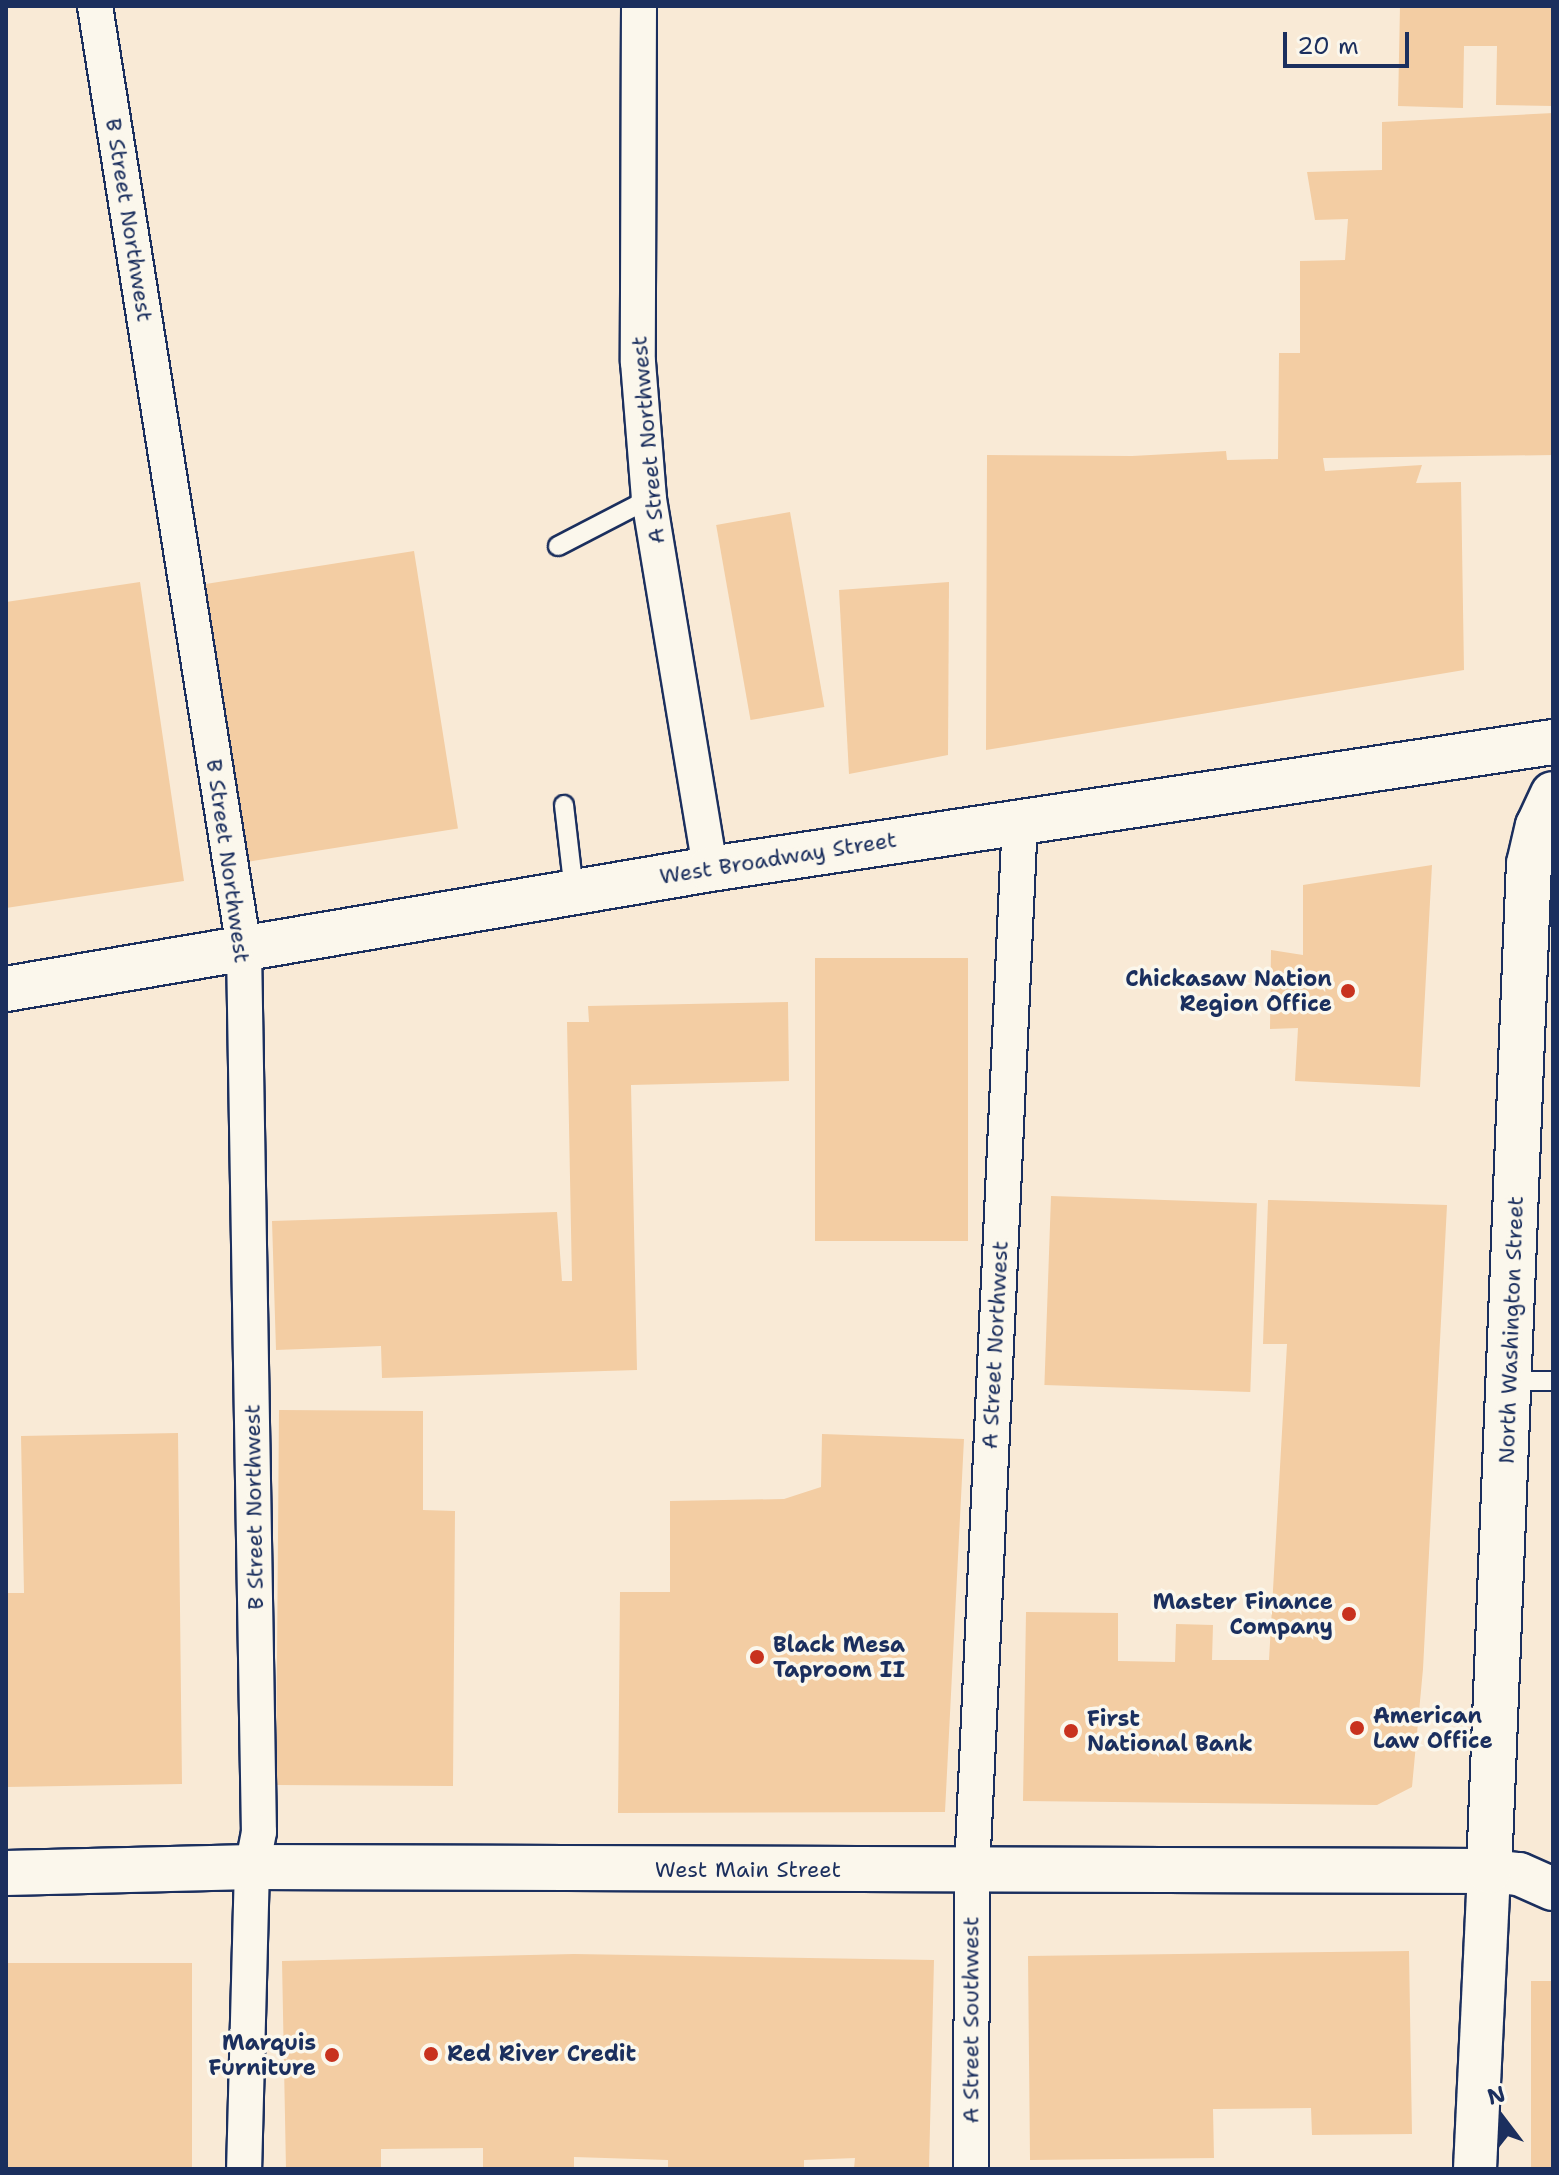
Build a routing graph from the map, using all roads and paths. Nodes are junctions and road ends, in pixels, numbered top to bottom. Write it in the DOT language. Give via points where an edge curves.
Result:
graph roads {
  1 [pos="95,6"];
  2 [pos="639,6"];
  3 [pos="649,499"];
  4 [pos="558,546"];
  5 [pos="1553,742"];
  6 [pos="1553,794"];
  7 [pos="564,805"];
  8 [pos="1020,819"];
  9 [pos="710,869"];
  10 [pos="574,892"];
  11 [pos="244,949"];
  12 [pos="6,989"];
  13 [pos="1509,1381"];
  14 [pos="1553,1381"];
  15 [pos="1553,1856"];
  16 [pos="252,1867"];
  17 [pos="1489,1871"];
  18 [pos="972,1872"];
  19 [pos="6,1873"];
  20 [pos="1553,1889"];
  21 [pos="244,2169"];
  22 [pos="971,2169"];
  23 [pos="1475,2169"];
  1 -- 11 [label="street, B Street Northwest"];
  2 -- 3 [label="street, A Street Northwest" via="638,362"];
  3 -- 4 [label="lane"];
  3 -- 9 [label="street, A Street Northwest"];
  5 -- 8 [label="main road, West Broadway Street"];
  6 -- 13 [label="main road, North Washington Street" via="1529,864"];
  7 -- 10 [label="lane"];
  8 -- 9 [label="main road, West Broadway Street"];
  8 -- 18 [label="street, A Street Northwest"];
  9 -- 10 [label="main road, West Broadway Street"];
  10 -- 11 [label="main road, West Broadway Street"];
  11 -- 12 [label="main road, West Broadway Street"];
  11 -- 16 [label="street, B Street Northwest" via="259,1832"];
  13 -- 14 [label="lane"];
  13 -- 17 [label="main road, North Washington Street"];
  15 -- 17 [label="street" via="1521,1868"];
  16 -- 18 [label="main road, West Main Street"];
  16 -- 19 [label="main road, West Main Street"];
  16 -- 21 [label="street, B Street Northwest"];
  17 -- 18 [label="main road, West Main Street"];
  17 -- 20 [label="street" via="1519,1874"];
  17 -- 23 [label="street"];
  18 -- 22 [label="street, A Street Southwest"];
}
